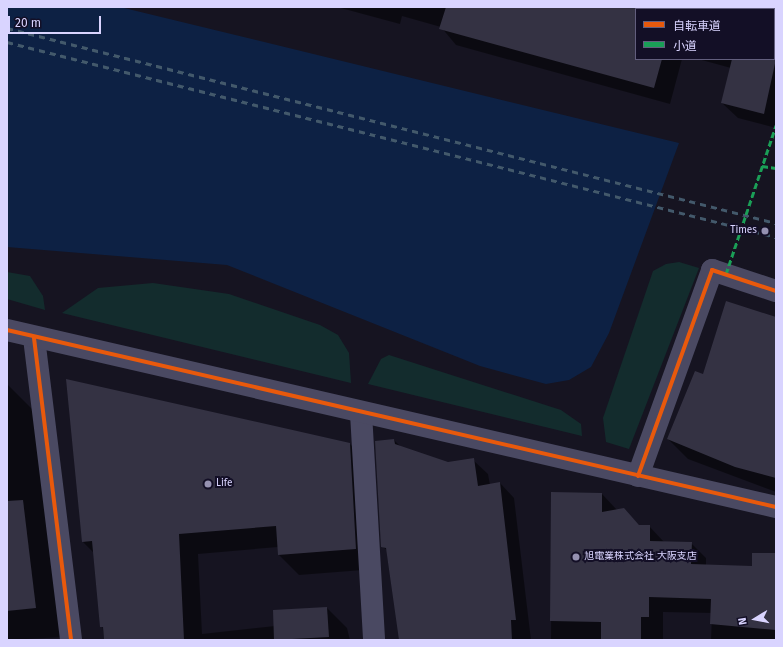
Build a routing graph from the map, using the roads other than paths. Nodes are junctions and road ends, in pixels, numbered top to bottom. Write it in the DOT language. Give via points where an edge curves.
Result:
graph roads {
  1 [pos="776,291"];
  2 [pos="7,330"];
  3 [pos="34,338"];
  4 [pos="360,413"];
  5 [pos="638,476"];
  6 [pos="776,507"];
  7 [pos="72,640"];
  8 [pos="374,640"];
  1 -- 5 [label="street" via="712,270"];
  2 -- 3 [label="street"];
  3 -- 4 [label="street"];
  3 -- 7 [label="street"];
  4 -- 5 [label="street"];
  4 -- 8 [label="street"];
  5 -- 6 [label="street"];
}
